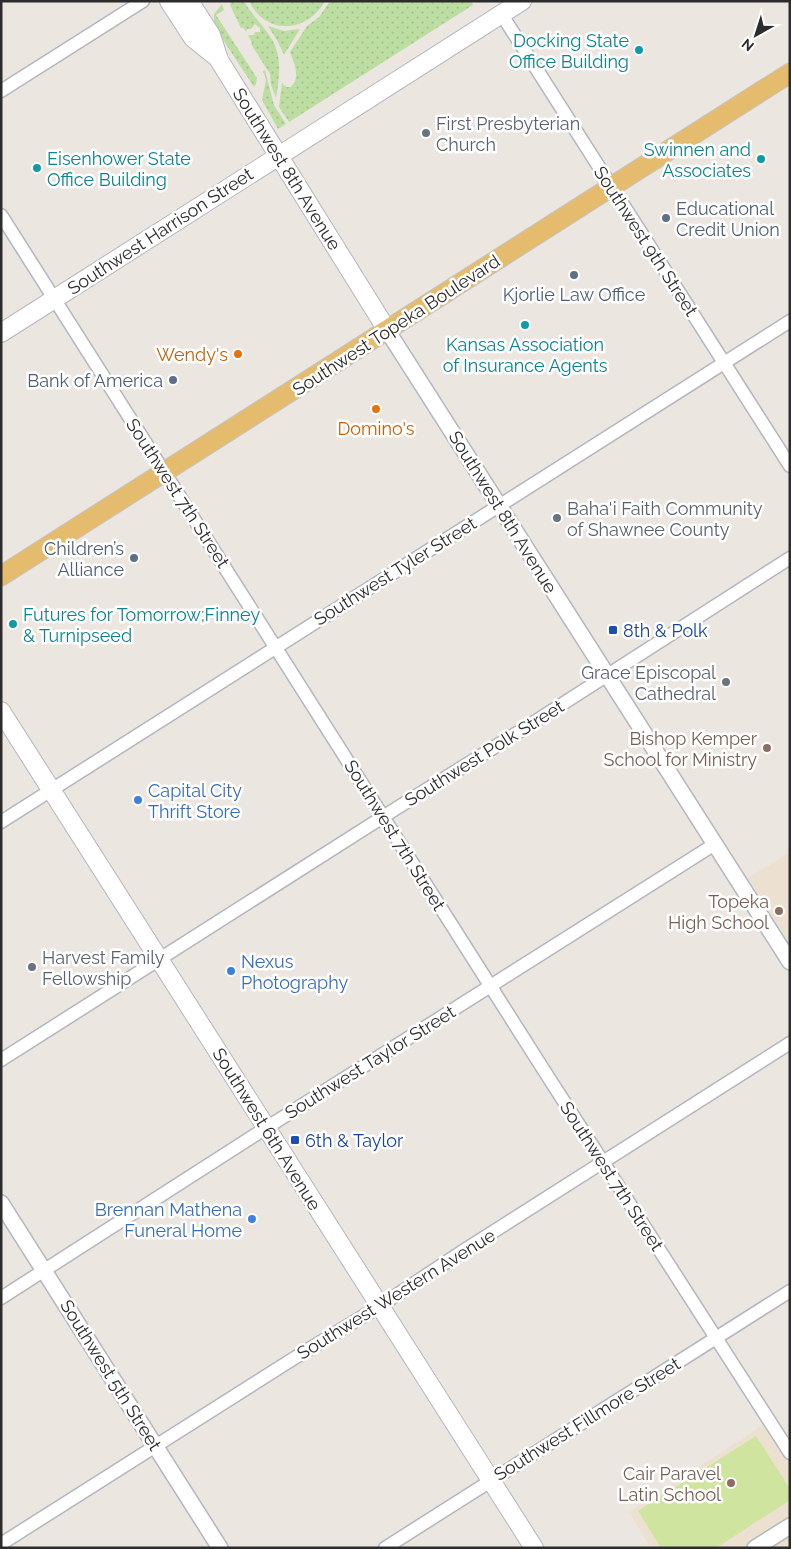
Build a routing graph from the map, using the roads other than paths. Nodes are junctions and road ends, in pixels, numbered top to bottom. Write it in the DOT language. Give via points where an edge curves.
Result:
graph roads {
  1 [pos="143,1"];
  2 [pos="169,1"];
  3 [pos="189,1"];
  4 [pos="522,1"];
  5 [pos="502,15"];
  6 [pos="219,60"];
  7 [pos="790,73"];
  8 [pos="1,91"];
  9 [pos="279,156"];
  10 [pos="611,187"];
  11 [pos="1,216"];
  12 [pos="54,299"];
  13 [pos="790,321"];
  14 [pos="387,330"];
  15 [pos="1,333"];
  16 [pos="724,362"];
  17 [pos="790,466"];
  18 [pos="164,472"];
  19 [pos="499,506"];
  20 [pos="790,558"];
  21 [pos="1,576"];
  22 [pos="276,647"];
  23 [pos="607,675"];
  24 [pos="1,711"];
  25 [pos="51,790"];
  26 [pos="383,816"];
  27 [pos="1,822"];
  28 [pos="715,844"];
  29 [pos="159,959"];
  30 [pos="790,962"];
  31 [pos="490,985"];
  32 [pos="790,1043"];
  33 [pos="1,1060"];
  34 [pos="266,1128"];
  35 [pos="603,1162"];
  36 [pos="1,1203"];
  37 [pos="44,1271"];
  38 [pos="790,1291"];
  39 [pos="1,1298"];
  40 [pos="380,1306"];
  41 [pos="716,1338"];
  42 [pos="156,1446"];
  43 [pos="790,1453"];
  44 [pos="490,1480"];
  45 [pos="790,1526"];
  46 [pos="1,1544"];
  47 [pos="220,1548"];
  48 [pos="385,1548"];
  49 [pos="534,1548"];
  50 [pos="755,1548"];
  1 -- 8 [label="street"];
  2 -- 6 [label="main road, Southwest 8th Avenue" via="193,38"];
  3 -- 6 [label="main road, Southwest 8th Avenue" via="211,36"];
  4 -- 5 [label="main road, Southwest Harrison Street"];
  5 -- 9 [label="main road, Southwest Harrison Street"];
  5 -- 10 [label="street, Southwest 9th Street"];
  6 -- 9 [label="main road, Southwest 8th Avenue"];
  7 -- 10 [label="main road, Southwest Topeka Boulevard"];
  9 -- 12 [label="main road, Southwest Harrison Street"];
  9 -- 14 [label="main road, Southwest 8th Avenue"];
  10 -- 14 [label="main road, Southwest Topeka Boulevard"];
  10 -- 16 [label="street, Southwest 9th Street"];
  11 -- 12 [label="street, Southwest 7th Street"];
  12 -- 15 [label="main road, Southwest Harrison Street"];
  12 -- 18 [label="street, Southwest 7th Street"];
  13 -- 16 [label="street, Southwest Tyler Street"];
  14 -- 18 [label="main road, Southwest Topeka Boulevard"];
  14 -- 19 [label="street, Southwest 8th Avenue"];
  16 -- 17 [label="street, Southwest 9th Street"];
  16 -- 19 [label="street, Southwest Tyler Street"];
  18 -- 21 [label="main road, Southwest Topeka Boulevard"];
  18 -- 22 [label="street, Southwest 7th Street"];
  19 -- 22 [label="street, Southwest Tyler Street"];
  19 -- 23 [label="street, Southwest 8th Avenue"];
  20 -- 23 [label="street, Southwest Polk Street"];
  22 -- 25 [label="street, Southwest Tyler Street"];
  22 -- 26 [label="street, Southwest 7th Street"];
  23 -- 26 [label="street, Southwest Polk Street"];
  23 -- 28 [label="street, Southwest 8th Avenue"];
  24 -- 25 [label="main road, Southwest 6th Avenue"];
  25 -- 27 [label="street, Southwest Tyler Street"];
  25 -- 29 [label="main road, Southwest 6th Avenue"];
  26 -- 29 [label="street, Southwest Polk Street"];
  26 -- 31 [label="street, Southwest 7th Street"];
  28 -- 30 [label="street, Southwest 8th Avenue"];
  28 -- 31 [label="street, Southwest Taylor Street"];
  29 -- 33 [label="street, Southwest Polk Street"];
  29 -- 34 [label="main road, Southwest 6th Avenue"];
  31 -- 34 [label="street, Southwest Taylor Street"];
  31 -- 35 [label="street, Southwest 7th Street"];
  32 -- 35 [label="street, Southwest Western Avenue"];
  34 -- 37 [label="street, Southwest Taylor Street"];
  34 -- 40 [label="main road, Southwest 6th Avenue"];
  35 -- 40 [label="street, Southwest Western Avenue"];
  35 -- 41 [label="street, Southwest 7th Street"];
  36 -- 37 [label="street, Southwest 5th Street"];
  37 -- 39 [label="street, Southwest Taylor Street"];
  37 -- 42 [label="street, Southwest 5th Street"];
  38 -- 41 [label="street, Southwest Fillmore Street"];
  40 -- 42 [label="street, Southwest Western Avenue"];
  40 -- 44 [label="main road, Southwest 6th Avenue"];
  41 -- 43 [label="street, Southwest 7th Street"];
  41 -- 44 [label="street, Southwest Fillmore Street"];
  42 -- 46 [label="street, Southwest Western Avenue"];
  42 -- 47 [label="street, Southwest 5th Street"];
  44 -- 48 [label="street, Southwest Fillmore Street"];
  44 -- 49 [label="main road, Southwest 6th Avenue"];
  45 -- 50 [label="street"];
}
